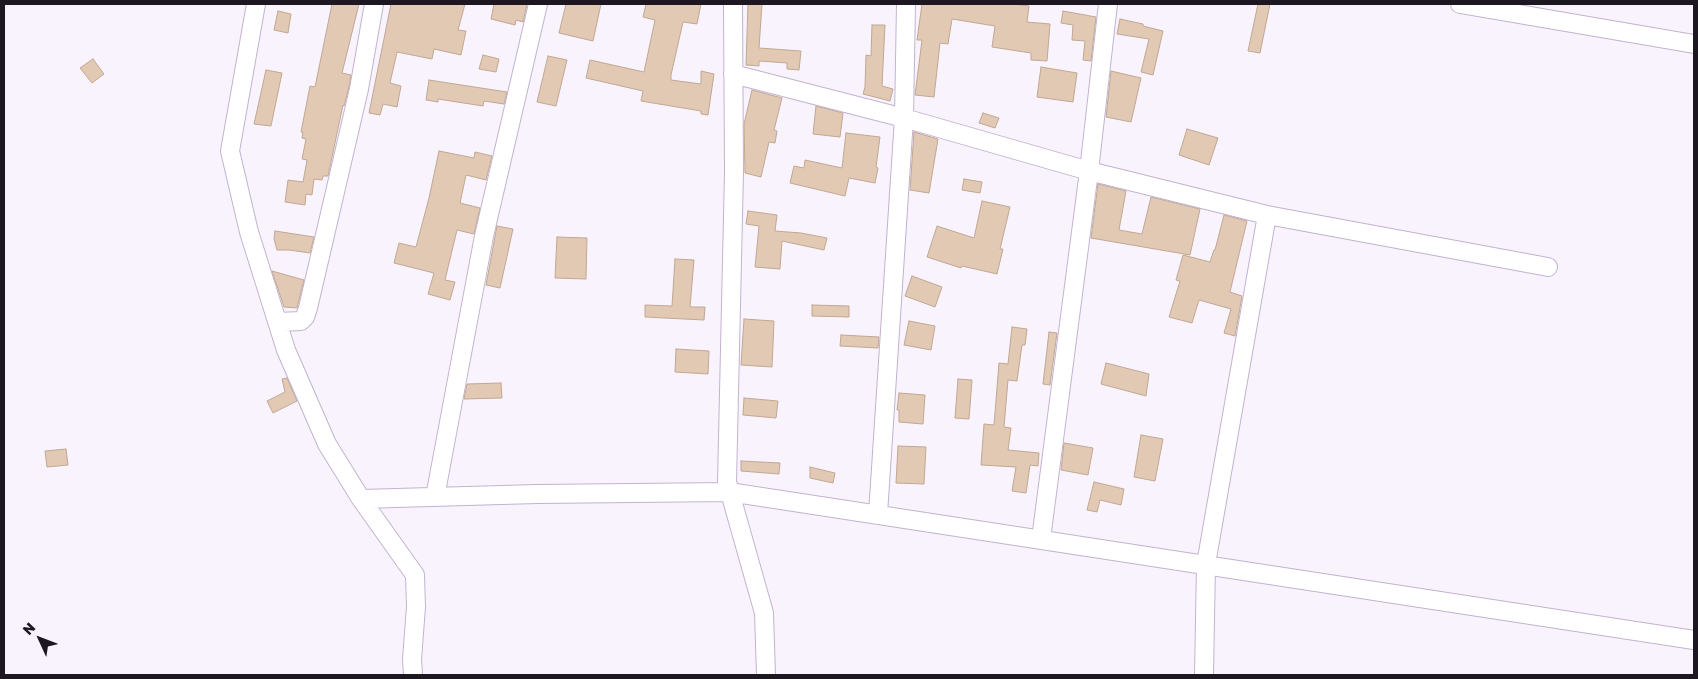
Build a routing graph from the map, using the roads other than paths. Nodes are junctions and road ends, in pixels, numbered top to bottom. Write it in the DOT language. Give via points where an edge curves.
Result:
graph roads {
  1 [pos="256,4"];
  2 [pos="374,4"];
  3 [pos="538,4"];
  4 [pos="733,4"];
  5 [pos="906,4"];
  6 [pos="1108,4"];
  7 [pos="1460,4"];
  8 [pos="1694,44"];
  9 [pos="733,74"];
  10 [pos="904,118"];
  11 [pos="1089,171"];
  12 [pos="1267,215"];
  13 [pos="1548,267"];
  14 [pos="278,322"];
  15 [pos="729,492"];
  16 [pos="435,497"];
  17 [pos="361,500"];
  18 [pos="878,514"];
  19 [pos="1041,539"];
  20 [pos="1206,564"];
  21 [pos="1694,640"];
  22 [pos="413,675"];
  23 [pos="766,675"];
  24 [pos="1204,675"];
  1 -- 14 [label="street" via="230,151 250,232"];
  2 -- 14 [label="street" via="359,88 305,318"];
  3 -- 16 [label="street" via="484,236"];
  4 -- 9 [label="street"];
  5 -- 10 [label="street"];
  6 -- 11 [label="street"];
  7 -- 8 [label="street"];
  9 -- 10 [label="street"];
  9 -- 15 [label="street"];
  10 -- 11 [label="street"];
  10 -- 18 [label="street"];
  11 -- 12 [label="street"];
  11 -- 19 [label="street"];
  12 -- 13 [label="street"];
  12 -- 20 [label="street"];
  14 -- 17 [label="street" via="286,350 327,444"];
  15 -- 16 [label="street"];
  15 -- 18 [label="street"];
  15 -- 23 [label="street" via="764,613"];
  16 -- 17 [label="street"];
  17 -- 22 [label="street" via="415,575"];
  18 -- 19 [label="street"];
  19 -- 20 [label="street"];
  20 -- 21 [label="street"];
  20 -- 24 [label="street"];
}
